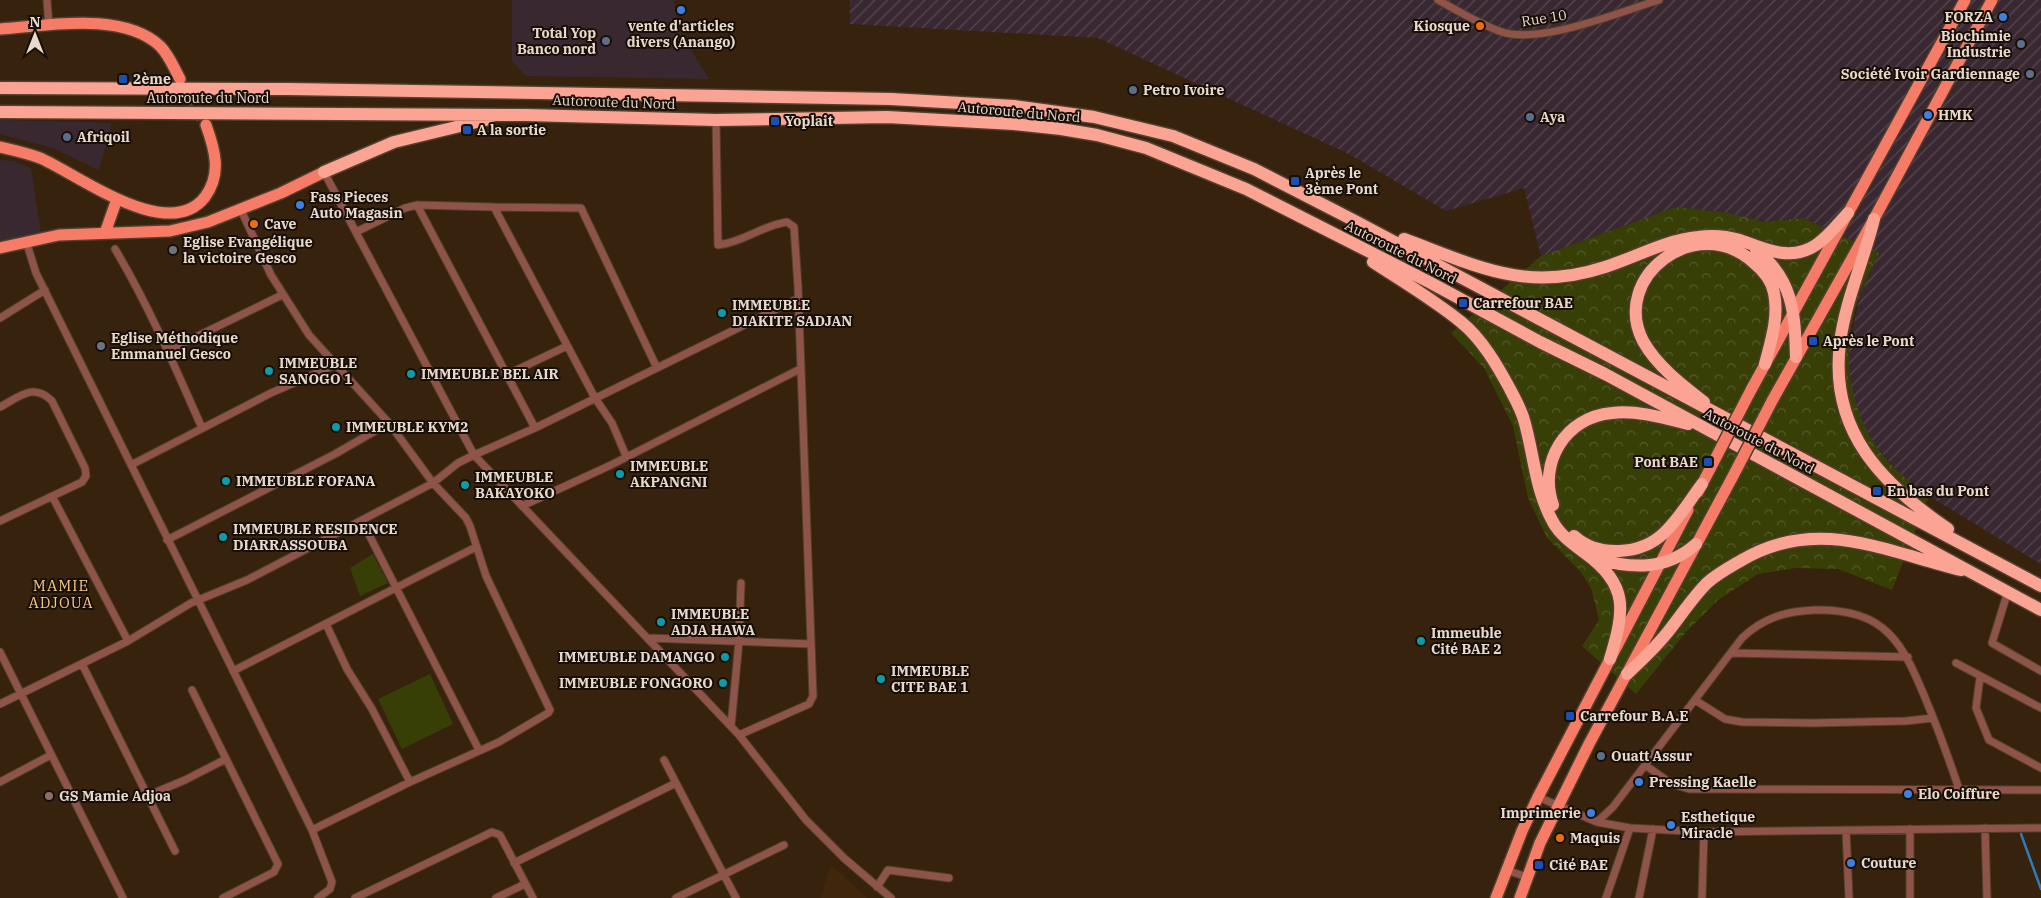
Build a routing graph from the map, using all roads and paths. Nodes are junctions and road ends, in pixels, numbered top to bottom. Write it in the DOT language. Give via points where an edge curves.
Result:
graph roads {
  1 [pos="47,0"];
  2 [pos="1438,0"];
  3 [pos="1659,0"];
  4 [pos="1965,0"];
  5 [pos="1992,0"];
  6 [pos="49,26"];
  7 [pos="0,30"];
  8 [pos="180,79"];
  9 [pos="0,88"];
  10 [pos="0,112"];
  11 [pos="526,115"];
  12 [pos="716,120"];
  13 [pos="206,125"];
  14 [pos="0,147"];
  15 [pos="324,172"];
  16 [pos="117,199"];
  17 [pos="417,205"];
  18 [pos="494,207"];
  19 [pos="240,210"];
  20 [pos="1848,213"];
  21 [pos="1874,219"];
  22 [pos="1355,221"];
  23 [pos="356,232"];
  24 [pos="105,233"];
  25 [pos="1338,238"];
  26 [pos="26,241"];
  27 [pos="1750,245"];
  28 [pos="0,248"];
  29 [pos="115,249"];
  30 [pos="45,290"];
  31 [pos="282,295"];
  32 [pos="797,299"];
  33 [pos="1794,314"];
  34 [pos="0,318"];
  35 [pos="568,346"];
  36 [pos="167,351"];
  37 [pos="1796,357"];
  38 [pos="1765,364"];
  39 [pos="334,365"];
  40 [pos="657,368"];
  41 [pos="800,369"];
  42 [pos="506,374"];
  43 [pos="595,398"];
  44 [pos="0,407"];
  45 [pos="1726,418"];
  46 [pos="389,423"];
  47 [pos="202,428"];
  48 [pos="534,428"];
  49 [pos="1702,428"];
  50 [pos="474,456"];
  51 [pos="626,456"];
  52 [pos="131,465"];
  53 [pos="433,483"];
  54 [pos="1702,484"];
  55 [pos="52,496"];
  56 [pos="522,506"];
  57 [pos="0,521"];
  58 [pos="362,521"];
  59 [pos="167,540"];
  60 [pos="1696,544"];
  61 [pos="476,548"];
  62 [pos="1592,557"];
  63 [pos="1660,565"];
  64 [pos="2002,565"];
  65 [pos="1977,574"];
  66 [pos="741,583"];
  67 [pos="2041,586"];
  68 [pos="396,588"];
  69 [pos="2008,591"];
  70 [pos="197,601"];
  71 [pos="2041,610"];
  72 [pos="326,624"];
  73 [pos="648,638"];
  74 [pos="128,641"];
  75 [pos="739,641"];
  76 [pos="811,644"];
  77 [pos="0,652"];
  78 [pos="1732,653"];
  79 [pos="1908,657"];
  80 [pos="1610,659"];
  81 [pos="1956,663"];
  82 [pos="82,664"];
  83 [pos="233,671"];
  84 [pos="2041,671"];
  85 [pos="1627,674"];
  86 [pos="1980,677"];
  87 [pos="192,690"];
  88 [pos="21,695"];
  89 [pos="1695,700"];
  90 [pos="0,704"];
  91 [pos="2041,708"];
  92 [pos="1933,718"];
  93 [pos="730,726"];
  94 [pos="739,735"];
  95 [pos="479,750"];
  96 [pos="51,755"];
  97 [pos="226,759"];
  98 [pos="664,760"];
  99 [pos="1645,765"];
  100 [pos="2041,768"];
  101 [pos="0,782"];
  102 [pos="410,782"];
  103 [pos="676,783"];
  104 [pos="1959,789"];
  105 [pos="2041,790"];
  106 [pos="147,796"];
  107 [pos="1538,797"];
  108 [pos="1558,807"];
  109 [pos="1597,822"];
  110 [pos="1630,828"];
  111 [pos="1910,828"];
  112 [pos="1985,828"];
  113 [pos="2041,828"];
  114 [pos="1653,829"];
  115 [pos="312,830"];
  116 [pos="1846,830"];
  117 [pos="1704,832"];
  118 [pos="784,845"];
  119 [pos="175,851"];
  120 [pos="514,863"];
  121 [pos="1506,870"];
  122 [pos="723,874"];
  123 [pos="1527,877"];
  124 [pos="948,878"];
  125 [pos="525,884"];
  126 [pos="877,887"];
  127 [pos="123,898"];
  128 [pos="222,898"];
  129 [pos="318,898"];
  130 [pos="355,898"];
  131 [pos="496,898"];
  132 [pos="532,898"];
  133 [pos="676,898"];
  134 [pos="736,898"];
  135 [pos="891,898"];
  136 [pos="1496,898"];
  137 [pos="1520,898"];
  138 [pos="1606,898"];
  139 [pos="1639,898"];
  140 [pos="1702,898"];
  141 [pos="1849,898"];
  142 [pos="1910,898"];
  143 [pos="1987,898"];
  1 -- 6 [label="street"];
  2 -- 3 [label="street, Rue 10" via="1500,32 1516,35 1570,28"];
  4 -- 20 [label="main road"];
  5 -- 21 [label="main road"];
  6 -- 7 [label="main road"];
  6 -- 8 [label="main road" via="116,25 136,31 162,48"];
  9 -- 22 [label="highway, Autoroute du Nord" via="744,96 1014,106 1094,117 1173,136 1254,169"];
  10 -- 11 [label="highway, Autoroute du Nord"];
  11 -- 12 [label="highway, Autoroute du Nord"];
  11 -- 15 [label="highway" via="496,118 394,142"];
  12 -- 25 [label="highway, Autoroute du Nord" via="887,117 1014,124 1097,135 1146,148 1203,170"];
  12 -- 32 [label="street" via="718,245 736,243 777,223 787,222 794,227"];
  13 -- 16 [label="main road" via="214,149 216,170 213,186 200,202 189,210 166,213"];
  14 -- 16 [label="main road" via="39,158"];
  15 -- 19 [label="main road"];
  15 -- 23 [label="street"];
  16 -- 24 [label="main road"];
  17 -- 18 [label="street"];
  17 -- 23 [label="street"];
  17 -- 42 [label="street"];
  18 -- 35 [label="street"];
  18 -- 40 [label="street" via="581,208"];
  19 -- 24 [label="main road" via="170,231"];
  19 -- 31 [label="street"];
  20 -- 27 [label="highway" via="1816,245 1805,251 1774,252"];
  20 -- 33 [label="main road"];
  21 -- 37 [label="main road"];
  21 -- 64 [label="highway" via="1840,345 1840,385 1850,426 1864,453 1899,493"];
  22 -- 27 [label="highway" via="1479,268 1532,279 1574,276 1682,238 1719,236"];
  22 -- 45 [label="highway, Autoroute du Nord"];
  23 -- 50 [label="street"];
  24 -- 26 [label="main road" via="59,235"];
  25 -- 49 [label="highway, Autoroute du Nord" via="1431,283"];
  25 -- 62 [label="highway" via="1462,322 1484,346 1524,417 1543,501 1554,524 1570,542"];
  26 -- 28 [label="main road"];
  26 -- 30 [label="street" via="32,265"];
  27 -- 33 [label="highway" via="1777,269"];
  29 -- 36 [label="street"];
  30 -- 34 [label="street"];
  30 -- 52 [label="street"];
  31 -- 36 [label="street"];
  31 -- 39 [label="street"];
  32 -- 40 [label="street"];
  32 -- 41 [label="street"];
  33 -- 37 [label="highway"];
  33 -- 38 [label="main road"];
  35 -- 42 [label="street"];
  35 -- 43 [label="street"];
  36 -- 47 [label="street"];
  37 -- 60 [label="main road, bridge"];
  38 -- 45 [label="highway" via="1776,304 1772,287 1760,268 1739,252 1710,243 1681,248 1658,263 1645,282 1637,306 1643,340 1665,368"];
  38 -- 54 [label="main road, bridge"];
  39 -- 46 [label="street"];
  39 -- 47 [label="street"];
  40 -- 43 [label="street"];
  41 -- 51 [label="street"];
  41 -- 76 [label="street"];
  42 -- 48 [label="street"];
  43 -- 48 [label="street"];
  43 -- 51 [label="street" via="612,423"];
  44 -- 55 [label="street" via="33,390 44,392 52,401 86,476 82,482"];
  45 -- 64 [label="highway, Autoroute du Nord"];
  46 -- 53 [label="street"];
  46 -- 59 [label="street"];
  47 -- 52 [label="street"];
  48 -- 50 [label="street"];
  49 -- 54 [label="highway" via="1642,414 1620,412 1595,416 1571,431 1557,447 1551,460 1548,484 1555,511 1576,538 1611,551 1632,550 1657,538 1672,524"];
  49 -- 65 [label="highway, Autoroute du Nord"];
  50 -- 53 [label="street" via="458,463"];
  50 -- 56 [label="street"];
  51 -- 56 [label="street"];
  52 -- 59 [label="street"];
  53 -- 58 [label="street"];
  53 -- 61 [label="street" via="466,518"];
  54 -- 63 [label="main road"];
  55 -- 57 [label="street"];
  55 -- 74 [label="street"];
  56 -- 73 [label="street"];
  58 -- 68 [label="street"];
  58 -- 70 [label="street" via="247,580"];
  59 -- 70 [label="street"];
  60 -- 63 [label="highway" via="1681,556"];
  60 -- 85 [label="main road"];
  61 -- 68 [label="street"];
  61 -- 95 [label="street" via="486,576 550,710 510,736"];
  62 -- 63 [label="highway" via="1627,566"];
  62 -- 80 [label="highway" via="1614,580 1622,603 1622,617"];
  63 -- 80 [label="main road"];
  64 -- 67 [label="highway, Autoroute du Nord"];
  65 -- 69 [label="highway, Autoroute du Nord"];
  65 -- 85 [label="highway" via="1831,538 1807,538 1784,543 1752,554 1708,583 1666,634"];
  66 -- 75 [label="street"];
  68 -- 72 [label="street"];
  68 -- 95 [label="street"];
  69 -- 71 [label="highway, Autoroute du Nord"];
  69 -- 84 [label="street" via="1992,645"];
  70 -- 74 [label="street"];
  70 -- 83 [label="street"];
  72 -- 83 [label="street"];
  72 -- 102 [label="street" via="347,669 372,708"];
  73 -- 75 [label="street"];
  73 -- 93 [label="street"];
  74 -- 82 [label="street"];
  75 -- 76 [label="street"];
  75 -- 93 [label="street"];
  76 -- 94 [label="street" via="812,701"];
  77 -- 88 [label="street"];
  78 -- 79 [label="street"];
  78 -- 79 [label="street" via="1753,627 1768,619 1785,613 1819,610 1865,618 1890,634"];
  78 -- 89 [label="street"];
  79 -- 92 [label="street"];
  80 -- 107 [label="main road"];
  81 -- 86 [label="street"];
  82 -- 88 [label="street"];
  82 -- 106 [label="street"];
  83 -- 115 [label="street"];
  85 -- 108 [label="main road"];
  86 -- 91 [label="street"];
  86 -- 100 [label="street" via="1975,704 1989,740"];
  87 -- 97 [label="street"];
  88 -- 90 [label="street"];
  88 -- 96 [label="street"];
  89 -- 92 [label="street" via="1725,719 1742,722"];
  89 -- 99 [label="street"];
  92 -- 104 [label="street"];
  93 -- 94 [label="street"];
  94 -- 126 [label="street" via="806,820"];
  95 -- 102 [label="street"];
  96 -- 101 [label="street"];
  96 -- 127 [label="street"];
  97 -- 106 [label="street"];
  97 -- 128 [label="street" via="278,866 274,872"];
  98 -- 103 [label="street"];
  99 -- 104 [label="street" via="1672,784 1689,789"];
  99 -- 109 [label="street" via="1613,807"];
  102 -- 115 [label="street"];
  103 -- 120 [label="street"];
  103 -- 122 [label="street"];
  104 -- 105 [label="street"];
  106 -- 119 [label="street"];
  107 -- 108 [label="street"];
  107 -- 121 [label="main road"];
  108 -- 109 [label="street"];
  108 -- 123 [label="main road"];
  109 -- 110 [label="street"];
  110 -- 114 [label="street"];
  110 -- 138 [label="street"];
  111 -- 112 [label="street"];
  111 -- 116 [label="street"];
  111 -- 142 [label="street"];
  112 -- 113 [label="street"];
  112 -- 143 [label="street"];
  114 -- 117 [label="street"];
  114 -- 139 [label="street"];
  115 -- 129 [label="street" via="332,882 330,889"];
  116 -- 117 [label="street"];
  116 -- 141 [label="street"];
  117 -- 140 [label="street"];
  118 -- 122 [label="street"];
  120 -- 125 [label="street"];
  120 -- 130 [label="street" via="500,835 492,832"];
  121 -- 123 [label="street"];
  121 -- 136 [label="main road"];
  122 -- 133 [label="street"];
  122 -- 134 [label="street"];
  123 -- 137 [label="main road"];
  124 -- 126 [label="street" via="888,870"];
  125 -- 131 [label="street"];
  125 -- 132 [label="street"];
  126 -- 135 [label="street"];
}
